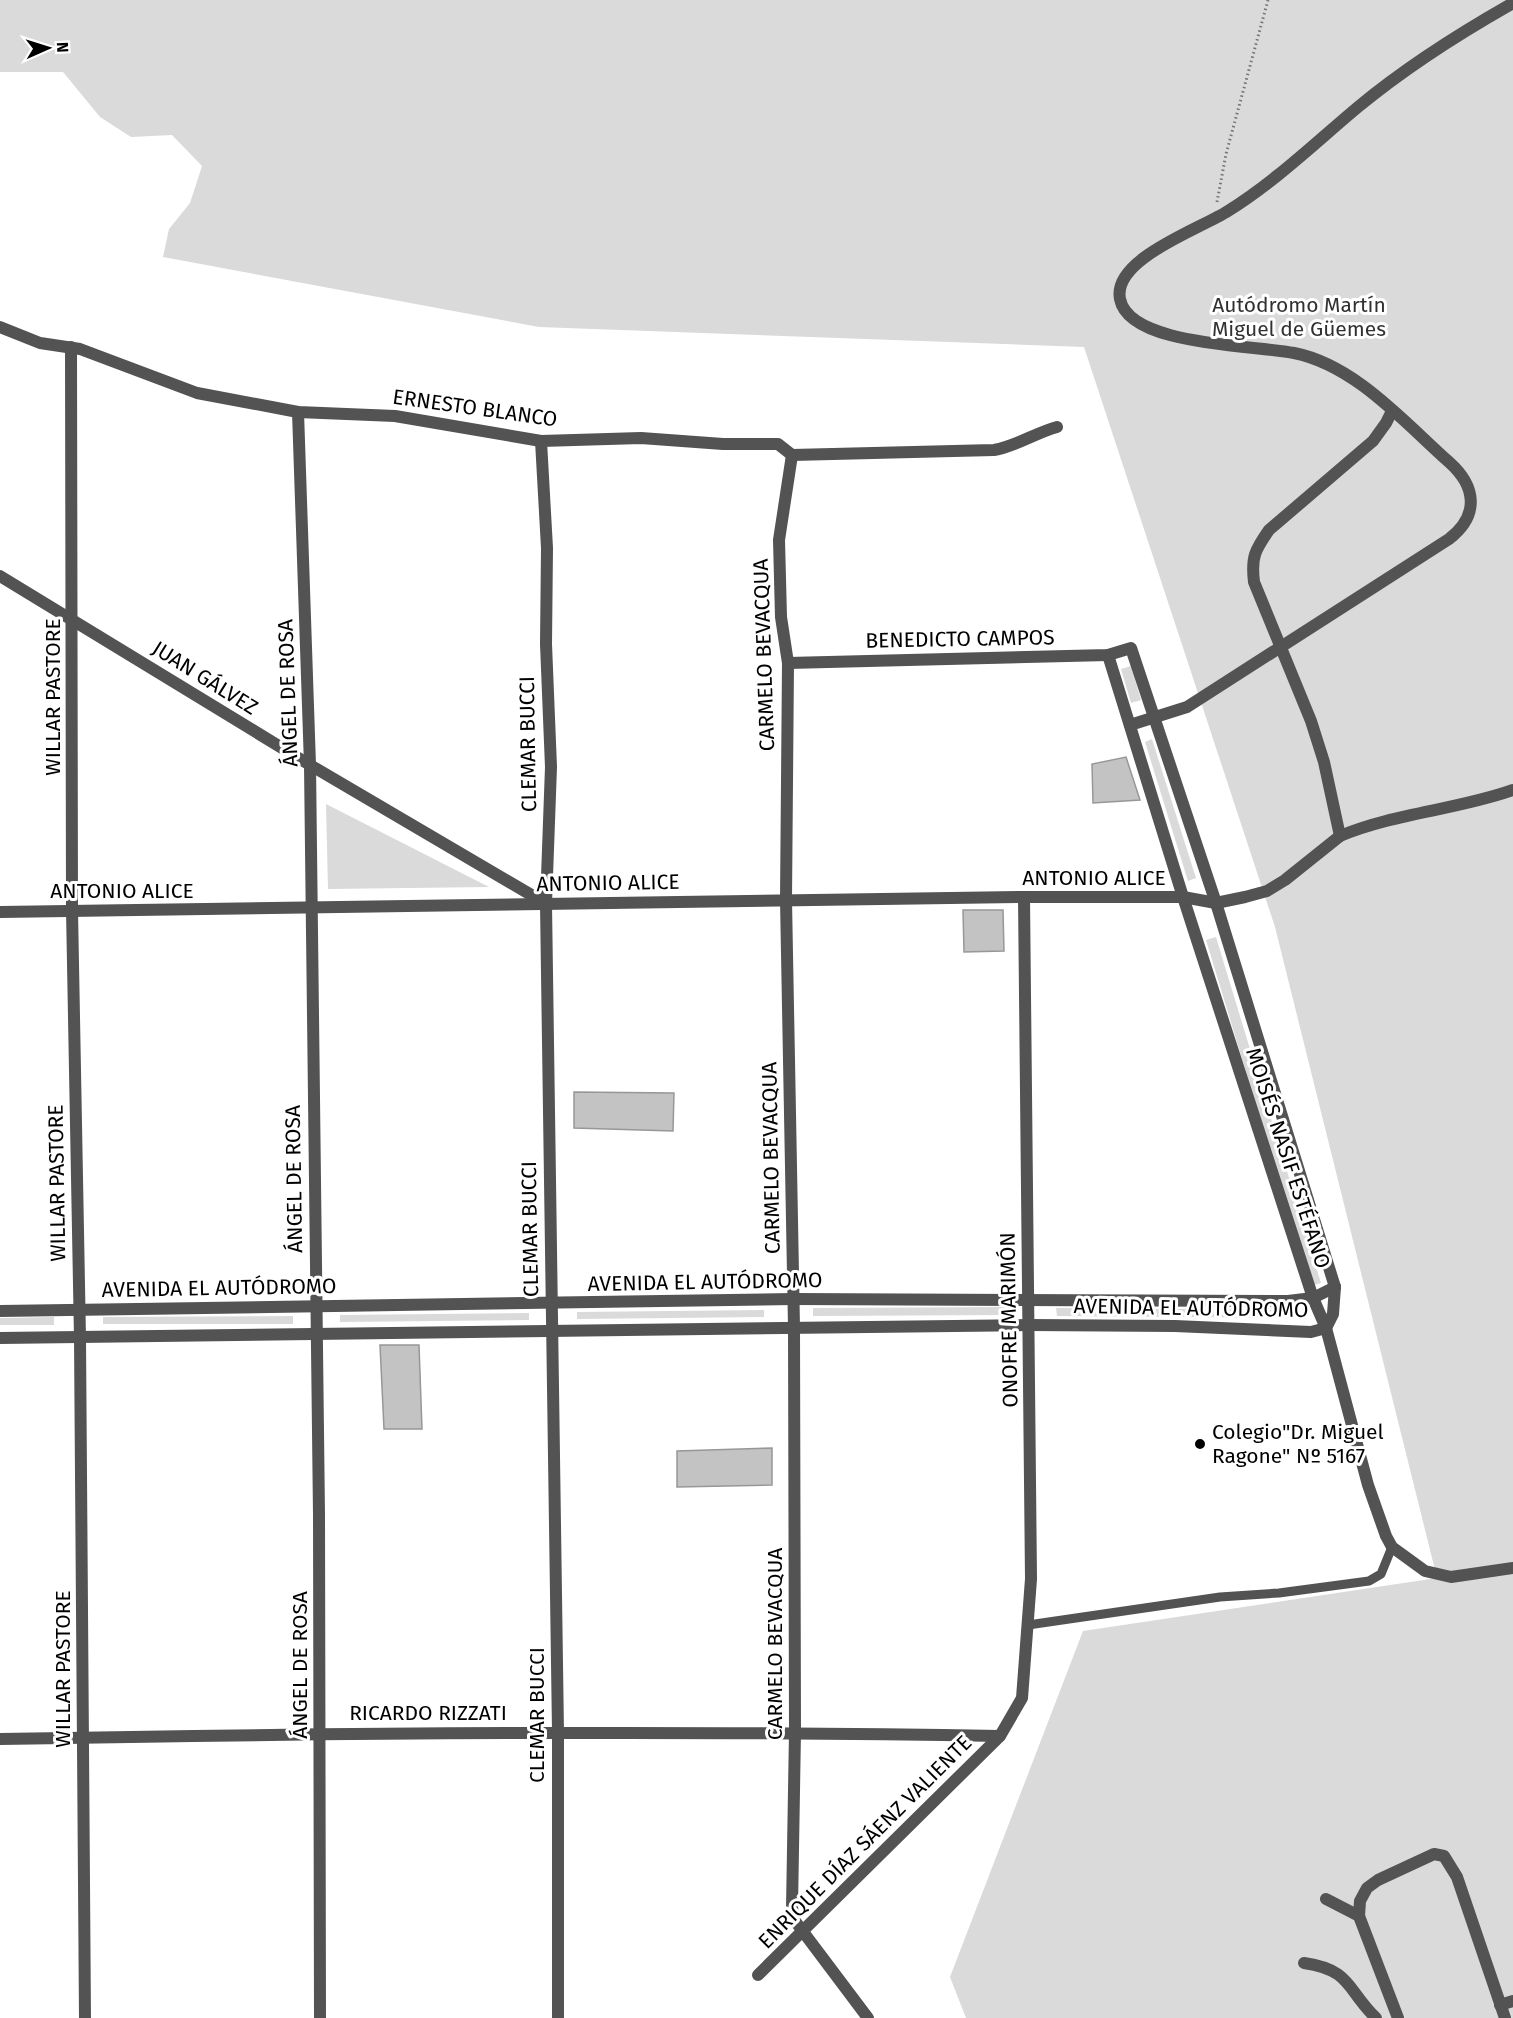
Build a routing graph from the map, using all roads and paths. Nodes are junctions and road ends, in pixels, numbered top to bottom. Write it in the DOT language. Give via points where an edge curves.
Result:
graph roads {
  1 [pos="1268,0"];
  2 [pos="1513,3"];
  3 [pos="1217,218"];
  4 [pos="0,327"];
  5 [pos="71,347"];
  6 [pos="1392,411"];
  7 [pos="298,412"];
  8 [pos="1057,427"];
  9 [pos="541,441"];
  10 [pos="792,455"];
  11 [pos="0,576"];
  12 [pos="72,619"];
  13 [pos="1131,648"];
  14 [pos="1280,649"];
  15 [pos="1108,655"];
  16 [pos="788,663"];
  17 [pos="1154,718"];
  18 [pos="1130,725"];
  19 [pos="310,765"];
  20 [pos="1513,790"];
  21 [pos="1341,837"];
  22 [pos="1024,897"];
  23 [pos="1183,897"];
  24 [pos="786,900"];
  25 [pos="1216,903"];
  26 [pos="546,904"];
  27 [pos="310,909"];
  28 [pos="72,910"];
  29 [pos="0,912"];
  30 [pos="1335,1287"];
  31 [pos="1028,1298"];
  32 [pos="1313,1298"];
  33 [pos="793,1299"];
  34 [pos="551,1303"];
  35 [pos="315,1305"];
  36 [pos="78,1310"];
  37 [pos="0,1311"];
  38 [pos="1029,1325"];
  39 [pos="794,1327"];
  40 [pos="1326,1328"];
  41 [pos="551,1330"];
  42 [pos="316,1334"];
  43 [pos="0,1338"];
  44 [pos="80,1338"];
  45 [pos="1392,1547"];
  46 [pos="1513,1568"];
  47 [pos="1028,1625"];
  48 [pos="558,1732"];
  49 [pos="795,1732"];
  50 [pos="320,1733"];
  51 [pos="1000,1736"];
  52 [pos="83,1737"];
  53 [pos="0,1739"];
  54 [pos="1326,1899"];
  55 [pos="1359,1916"];
  56 [pos="802,1931"];
  57 [pos="1304,1964"];
  58 [pos="758,1975"];
  59 [pos="1513,2001"];
  60 [pos="1500,2005"];
  61 [pos="85,2018"];
  62 [pos="320,2018"];
  63 [pos="558,2018"];
  64 [pos="868,2018"];
  65 [pos="1376,2018"];
  66 [pos="1398,2018"];
  67 [pos="1505,2018"];
  1 -- 3 [label="path" via="1226,154"];
  2 -- 3 [label="street" via="1391,82 1271,183"];
  3 -- 6 [label="street" via="1132,266 1119,286 1122,310 1132,321 1169,336 1316,359 1360,385"];
  4 -- 5 [label="street, ERNESTO BLANCO" via="40,343"];
  5 -- 7 [label="street, ERNESTO BLANCO" via="197,393"];
  5 -- 12 [label="street, WILLAR PASTORE"];
  6 -- 14 [label="street" via="1373,441 1280,519 1257,547 1252,562 1254,582"];
  6 -- 14 [label="street" via="1456,468 1469,486 1472,504 1468,519 1449,539"];
  7 -- 9 [label="street, ERNESTO BLANCO" via="395,416"];
  7 -- 19 [label="street, ÁNGEL DE ROSA"];
  8 -- 10 [label="street, ERNESTO BLANCO" via="994,450"];
  9 -- 10 [label="street, ERNESTO BLANCO" via="641,438 778,444"];
  9 -- 26 [label="street, CLEMAR BUCCI" via="548,548 546,644 551,767"];
  10 -- 16 [label="street, CARMELO BEVACQUA" via="779,540"];
  11 -- 12 [label="street, JUAN GÁLVEZ"];
  12 -- 19 [label="street, JUAN GÁLVEZ"];
  12 -- 28 [label="street, WILLAR PASTORE"];
  13 -- 15 [label="street, BENEDICTO CAMPOS"];
  13 -- 17 [label="street, MOISÉS NASIF ESTÉFANO"];
  14 -- 17 [label="street" via="1187,707"];
  14 -- 21 [label="street" via="1324,762"];
  15 -- 16 [label="street, BENEDICTO CAMPOS"];
  15 -- 18 [label="street, MOISÉS NASIF ESTÉFANO"];
  16 -- 24 [label="street, CARMELO BEVACQUA"];
  17 -- 18 [label="street"];
  17 -- 25 [label="street, MOISÉS NASIF ESTÉFANO"];
  18 -- 23 [label="street, MOISÉS NASIF ESTÉFANO"];
  19 -- 26 [label="street, JUAN GÁLVEZ"];
  19 -- 27 [label="street, ÁNGEL DE ROSA"];
  20 -- 21 [label="street" via="1365,826"];
  21 -- 25 [label="street" via="1267,891"];
  22 -- 23 [label="street, ANTONIO ALICE"];
  22 -- 24 [label="street, ANTONIO ALICE"];
  22 -- 31 [label="street, ONOFRE MARIMÓN"];
  23 -- 25 [label="street, ANTONIO ALICE"];
  23 -- 32 [label="street, MOISÉS NASIF ESTÉFANO"];
  24 -- 26 [label="street, ANTONIO ALICE"];
  24 -- 33 [label="street, CARMELO BEVACQUA"];
  25 -- 30 [label="street, MOISÉS NASIF ESTÉFANO"];
  26 -- 27 [label="street, ANTONIO ALICE"];
  26 -- 34 [label="street, CLEMAR BUCCI"];
  27 -- 28 [label="street, ANTONIO ALICE"];
  27 -- 35 [label="street, ÁNGEL DE ROSA"];
  28 -- 29 [label="street, ANTONIO ALICE"];
  28 -- 36 [label="street, WILLAR PASTORE"];
  30 -- 32 [label="street, AVENIDA EL AUTÓDROMO"];
  30 -- 40 [label="street, AVENIDA EL AUTÓDROMO" via="1333,1314"];
  31 -- 32 [label="street, AVENIDA EL AUTÓDROMO"];
  31 -- 33 [label="street, AVENIDA EL AUTÓDROMO"];
  31 -- 38 [label="street, ONOFRE MARIMÓN"];
  32 -- 40 [label="street, MOISÉS NASIF ESTÉFANO"];
  33 -- 34 [label="street, AVENIDA EL AUTÓDROMO"];
  33 -- 39 [label="street, CARMELO BEVACQUA"];
  34 -- 35 [label="street, AVENIDA EL AUTÓDROMO"];
  34 -- 41 [label="street, CLEMAR BUCCI"];
  35 -- 36 [label="street, AVENIDA EL AUTÓDROMO"];
  35 -- 42 [label="street, ÁNGEL DE ROSA"];
  36 -- 37 [label="street, AVENIDA EL AUTÓDROMO"];
  36 -- 44 [label="street, WILLAR PASTORE"];
  38 -- 39 [label="street, AVENIDA EL AUTÓDROMO"];
  38 -- 40 [label="street, AVENIDA EL AUTÓDROMO" via="1311,1332"];
  38 -- 47 [label="street, ONOFRE MARIMÓN"];
  39 -- 41 [label="street, AVENIDA EL AUTÓDROMO"];
  39 -- 49 [label="street, CARMELO BEVACQUA"];
  40 -- 45 [label="street, MOISÉS NASIF ESTÉFANO" via="1368,1485"];
  41 -- 42 [label="street, AVENIDA EL AUTÓDROMO"];
  41 -- 48 [label="street, CLEMAR BUCCI"];
  42 -- 44 [label="street, AVENIDA EL AUTÓDROMO"];
  42 -- 50 [label="street, ÁNGEL DE ROSA"];
  43 -- 44 [label="street, AVENIDA EL AUTÓDROMO"];
  44 -- 52 [label="street, WILLAR PASTORE"];
  45 -- 46 [label="street" via="1425,1571 1451,1577"];
  45 -- 47 [label="lane" via="1381,1574 1369,1581 1220,1597"];
  47 -- 51 [label="street, ONOFRE MARIMÓN" via="1022,1698"];
  48 -- 49 [label="street, RICARDO RIZZATI"];
  48 -- 50 [label="street, RICARDO RIZZATI"];
  48 -- 63 [label="street, CLEMAR BUCCI"];
  49 -- 51 [label="street, RICARDO RIZZATI"];
  49 -- 56 [label="street, CARMELO BEVACQUA" via="792,1908"];
  50 -- 52 [label="street, RICARDO RIZZATI"];
  50 -- 62 [label="street, ÁNGEL DE ROSA"];
  51 -- 56 [label="street, ENRIQUE DÍAZ SÁENZ VALIENTE"];
  52 -- 53 [label="street, RICARDO RIZZATI"];
  52 -- 61 [label="street, WILLAR PASTORE"];
  54 -- 55 [label="street"];
  55 -- 60 [label="street" via="1360,1901 1367,1888 1378,1880 1434,1854 1444,1856 1457,1877"];
  55 -- 66 [label="street"];
  56 -- 58 [label="street, ENRIQUE DÍAZ SÁENZ VALIENTE"];
  56 -- 64 [label="street, CARMELO BEVACQUA"];
  57 -- 65 [label="street" via="1327,1967 1347,1980"];
  59 -- 60 [label="street"];
  60 -- 67 [label="street"];
}
